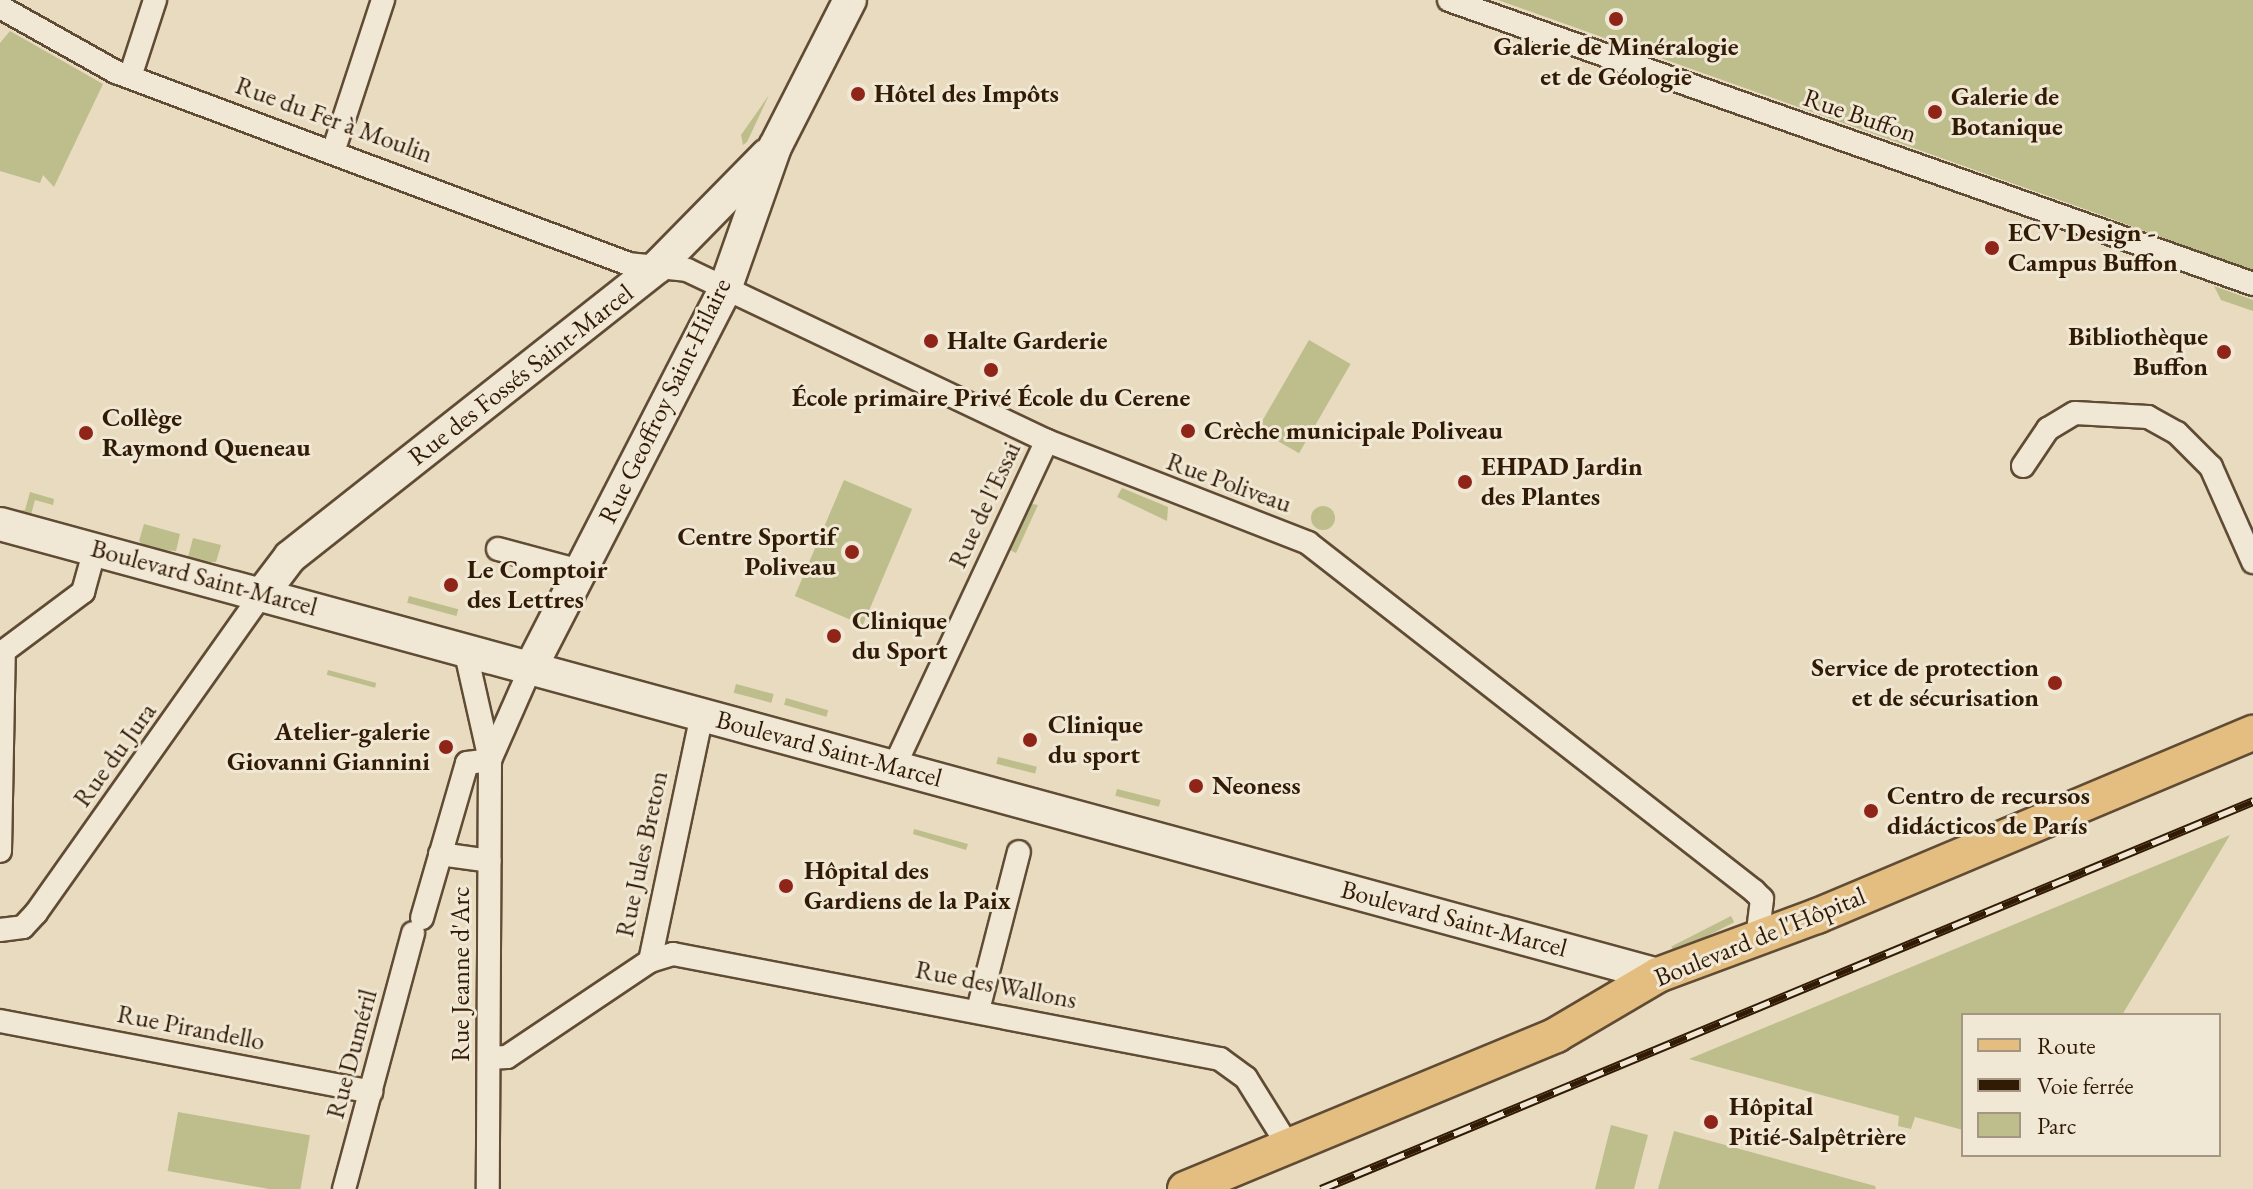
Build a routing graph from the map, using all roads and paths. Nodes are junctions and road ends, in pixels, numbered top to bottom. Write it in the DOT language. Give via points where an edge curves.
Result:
graph roads {
  1 [pos="155,0"];
  2 [pos="383,0"];
  3 [pos="850,0"];
  4 [pos="1449,0"];
  5 [pos="0,7"];
  6 [pos="130,77"];
  7 [pos="775,147"];
  8 [pos="334,149"];
  9 [pos="657,267"];
  10 [pos="2253,284"];
  11 [pos="725,289"];
  12 [pos="1047,441"];
  13 [pos="2023,466"];
  14 [pos="0,524"];
  15 [pos="95,549"];
  16 [pos="498,549"];
  17 [pos="2253,562"];
  18 [pos="580,571"];
  19 [pos="262,594"];
  20 [pos="465,649"];
  21 [pos="2,653"];
  22 [pos="531,667"];
  23 [pos="702,714"];
  24 [pos="2253,733"];
  25 [pos="490,760"];
  26 [pos="894,767"];
  27 [pos="0,851"];
  28 [pos="1019,852"];
  29 [pos="440,854"];
  30 [pos="490,861"];
  31 [pos="0,930"];
  32 [pos="1757,938"];
  33 [pos="650,961"];
  34 [pos="1658,975"];
  35 [pos="978,1010"];
  36 [pos="0,1021"];
  37 [pos="489,1058"];
  38 [pos="371,1092"];
  39 [pos="1289,1147"];
  40 [pos="344,1189"];
  41 [pos="488,1189"];
  42 [pos="1185,1189"];
  1 -- 6 [label="street"];
  2 -- 8 [label="street"];
  3 -- 7 [label="main road, Rue Geoffroy Saint-Hilaire"];
  4 -- 10 [label="street, Rue Buffon"];
  5 -- 6 [label="street, Rue du Fer à Moulin"];
  6 -- 8 [label="street, Rue du Fer à Moulin"];
  7 -- 9 [label="main road, Rue des Fossés Saint-Marcel"];
  7 -- 11 [label="main road, Rue Geoffroy Saint-Hilaire"];
  8 -- 9 [label="street, Rue du Fer à Moulin" via="629,264"];
  9 -- 11 [label="street, Rue Poliveau" via="687,270"];
  9 -- 19 [label="main road, Rue des Fossés Saint-Marcel" via="290,557"];
  11 -- 12 [label="street, Rue Poliveau"];
  11 -- 18 [label="main road, Rue Geoffroy Saint-Hilaire"];
  12 -- 26 [label="street, Rue de l'Essai"];
  12 -- 32 [label="street, Rue Poliveau" via="1182,498 1248,516 1308,543 1361,579 1754,891 1762,899"];
  13 -- 17 [label="street" via="2048,429 2075,413 2148,417 2177,433 2211,467"];
  14 -- 15 [label="main road, Boulevard Saint-Marcel"];
  15 -- 19 [label="main road, Boulevard Saint-Marcel"];
  15 -- 21 [label="street" via="83,592"];
  16 -- 18 [label="street"];
  18 -- 22 [label="main road, Rue Geoffroy Saint-Hilaire"];
  19 -- 20 [label="main road, Boulevard Saint-Marcel"];
  19 -- 31 [label="street, Rue du Jura" via="36,913 23,927"];
  20 -- 22 [label="main road, Boulevard Saint-Marcel"];
  20 -- 25 [label="street, Rue Jeanne d'Arc"];
  21 -- 27 [label="street"];
  22 -- 23 [label="main road, Boulevard Saint-Marcel"];
  22 -- 25 [label="street, Rue Jeanne d'Arc"];
  23 -- 26 [label="main road, Boulevard Saint-Marcel"];
  23 -- 33 [label="street, Rue Jules Breton"];
  24 -- 32 [label="main road, Boulevard de l'Hôpital"];
  25 -- 29 [label="street, Rue Duméril" via="467,763"];
  25 -- 30 [label="street, Rue Jeanne d'Arc"];
  26 -- 34 [label="main road, Boulevard Saint-Marcel"];
  28 -- 35 [label="street"];
  29 -- 30 [label="street"];
  29 -- 38 [label="street, Rue Duméril"];
  30 -- 37 [label="street, Rue Jeanne d'Arc"];
  32 -- 34 [label="main road, Boulevard de l'Hôpital"];
  33 -- 35 [label="street, Rue des Wallons" via="673,954"];
  33 -- 37 [label="street, Rue Jules Breton" via="507,1057"];
  34 -- 39 [label="main road, Boulevard de l'Hôpital" via="1556,1035"];
  35 -- 39 [label="street, Rue des Wallons" via="1220,1059 1246,1078"];
  36 -- 38 [label="street, Rue Pirandello"];
  37 -- 41 [label="street, Rue Jeanne d'Arc"];
  38 -- 40 [label="street, Rue Duméril"];
  39 -- 42 [label="main road, Boulevard de l'Hôpital"];
}
